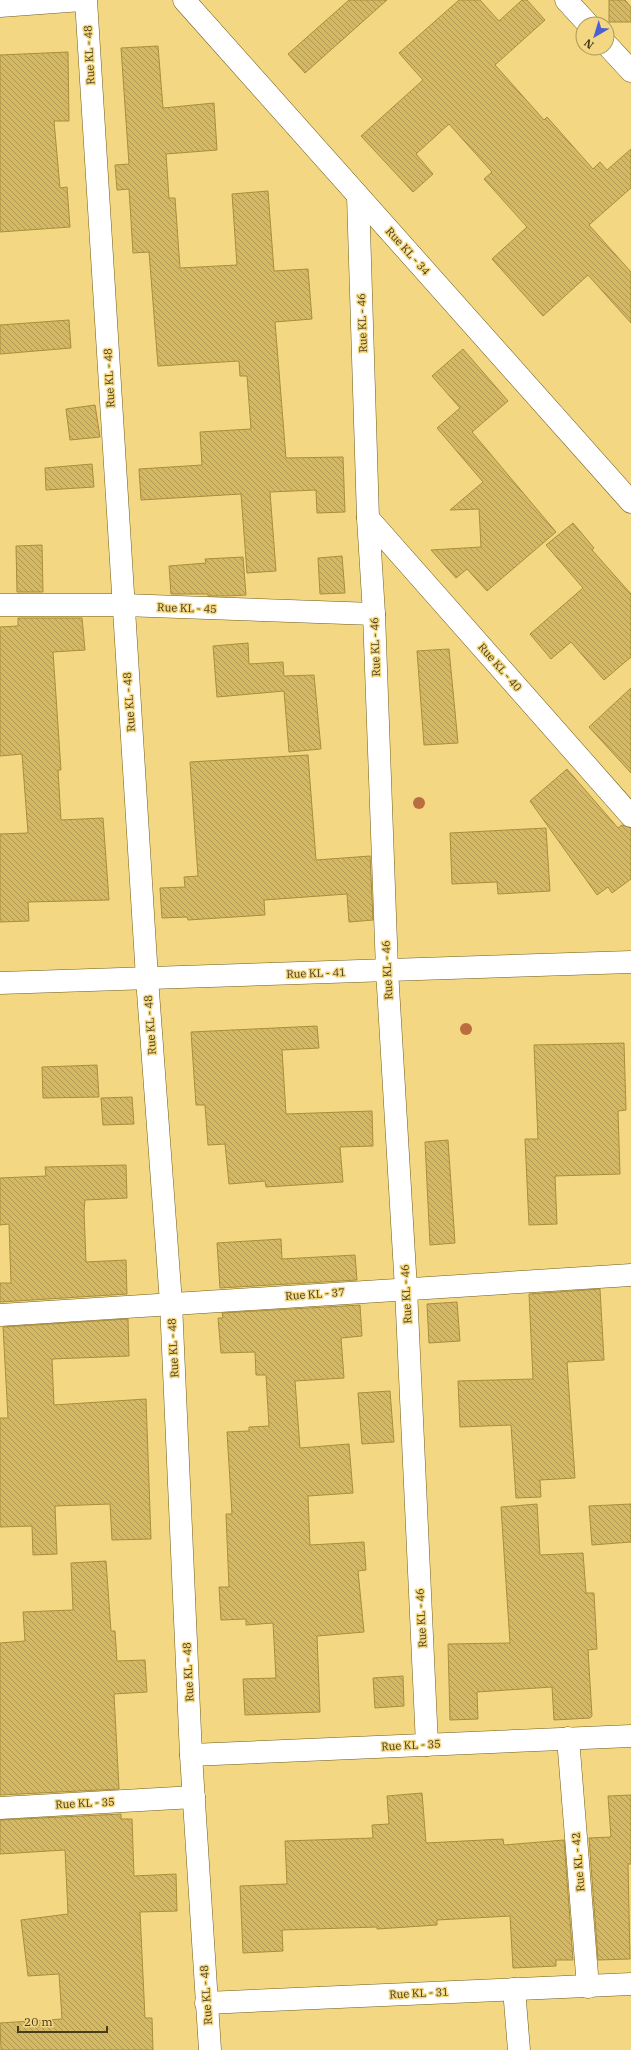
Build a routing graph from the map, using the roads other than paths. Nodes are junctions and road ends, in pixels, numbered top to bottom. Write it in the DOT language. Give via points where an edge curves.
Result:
graph roads {
  1 [pos="82,0"];
  2 [pos="86,0"];
  3 [pos="184,0"];
  4 [pos="566,0"];
  5 [pos="0,6"];
  6 [pos="581,16"];
  7 [pos="615,54"];
  8 [pos="631,71"];
  9 [pos="358,196"];
  10 [pos="631,502"];
  11 [pos="368,518"];
  12 [pos="0,605"];
  13 [pos="123,605"];
  14 [pos="374,614"];
  15 [pos="631,816"];
  16 [pos="631,962"];
  17 [pos="386,970"];
  18 [pos="147,978"];
  19 [pos="0,983"];
  20 [pos="631,1276"];
  21 [pos="406,1289"];
  22 [pos="171,1303"];
  23 [pos="0,1315"];
  24 [pos="631,1736"];
  25 [pos="568,1738"];
  26 [pos="427,1744"];
  27 [pos="191,1755"];
  28 [pos="194,1797"];
  29 [pos="0,1808"];
  30 [pos="631,1984"];
  31 [pos="588,1987"];
  32 [pos="514,1989"];
  33 [pos="206,2003"];
  34 [pos="210,2050"];
  35 [pos="519,2050"];
  1 -- 5 [label="street"];
  2 -- 13 [label="street, Rue KL - 48"];
  3 -- 9 [label="street, Rue KL - 34"];
  4 -- 6 [label="street"];
  7 -- 8 [label="street"];
  9 -- 10 [label="street, Rue KL - 34"];
  9 -- 11 [label="street, Rue KL - 46"];
  11 -- 14 [label="street, Rue KL - 46"];
  11 -- 15 [label="street, Rue KL - 40"];
  12 -- 13 [label="street, Rue KL - 45"];
  13 -- 14 [label="street, Rue KL - 45"];
  13 -- 18 [label="street, Rue KL - 48"];
  14 -- 17 [label="street, Rue KL - 46"];
  16 -- 17 [label="street, Rue KL - 41"];
  17 -- 18 [label="street, Rue KL - 41"];
  17 -- 21 [label="street, Rue KL - 46"];
  18 -- 19 [label="street, Rue KL - 41"];
  18 -- 22 [label="street, Rue KL - 48"];
  20 -- 21 [label="street, Rue KL - 37"];
  21 -- 22 [label="street, Rue KL - 37"];
  21 -- 26 [label="street, Rue KL - 46"];
  22 -- 23 [label="street, Rue KL - 37"];
  22 -- 27 [label="street, Rue KL - 48"];
  24 -- 25 [label="street, Rue KL - 35"];
  25 -- 26 [label="street, Rue KL - 35"];
  25 -- 31 [label="street, Rue KL - 42"];
  26 -- 27 [label="street, Rue KL - 35"];
  27 -- 28 [label="street, Rue KL - 48"];
  28 -- 29 [label="street, Rue KL - 35"];
  28 -- 33 [label="street, Rue KL - 48"];
  30 -- 31 [label="street, Rue KL - 31"];
  31 -- 32 [label="street, Rue KL - 31"];
  32 -- 33 [label="street, Rue KL - 31"];
  32 -- 35 [label="street"];
  33 -- 34 [label="street, Rue KL - 48"];
}
